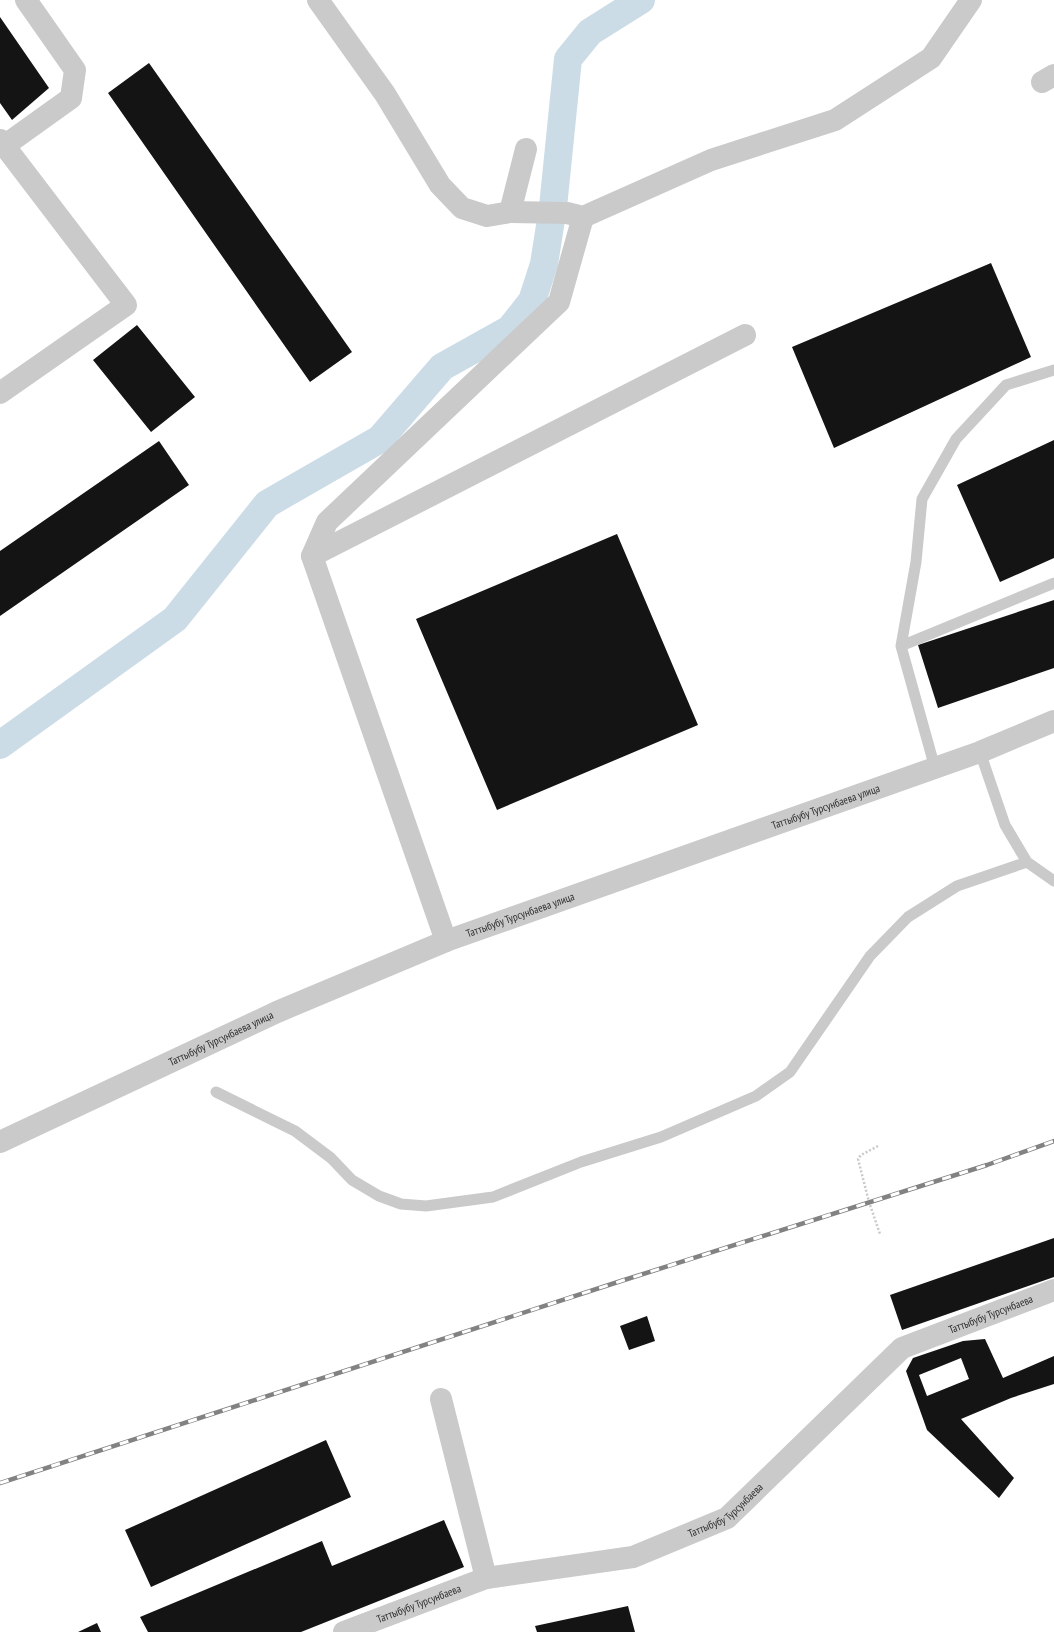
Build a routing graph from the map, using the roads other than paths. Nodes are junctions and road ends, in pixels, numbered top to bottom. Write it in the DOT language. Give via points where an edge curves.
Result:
graph roads {
  1 [pos="26,0"];
  2 [pos="318,0"];
  3 [pos="971,0"];
  4 [pos="2,143"];
  5 [pos="526,149"];
  6 [pos="510,212"];
  7 [pos="575,215"];
  8 [pos="745,335"];
  9 [pos="1054,370"];
  10 [pos="0,393"];
  11 [pos="312,556"];
  12 [pos="1054,583"];
  13 [pos="901,646"];
  14 [pos="1054,721"];
  15 [pos="980,752"];
  16 [pos="935,768"];
  17 [pos="1027,862"];
  18 [pos="1054,881"];
  19 [pos="446,941"];
  20 [pos="216,1092"];
  21 [pos="0,1142"];
  22 [pos="1054,1290"];
  23 [pos="441,1399"];
  24 [pos="486,1578"];
  25 [pos="344,1632"];
  1 -- 4 [label="street" via="75,70 71,98"];
  2 -- 6 [label="street" via="385,94 440,185 462,208 487,216"];
  3 -- 7 [label="street" via="931,58 835,120 711,160"];
  4 -- 10 [label="street" via="126,305"];
  5 -- 6 [label="street"];
  6 -- 7 [label="street" via="533,211"];
  7 -- 11 [label="street" via="559,302 327,522"];
  8 -- 11 [label="street"];
  9 -- 13 [label="lane" via="1006,385 956,439 922,499 916,562"];
  11 -- 19 [label="street"];
  12 -- 13 [label="lane"];
  13 -- 16 [label="lane"];
  14 -- 15 [label="street, Таттыбубу Турсунбаева улица"];
  15 -- 16 [label="street, Таттыбубу Турсунбаева улица"];
  15 -- 17 [label="lane" via="1005,825"];
  16 -- 19 [label="street, Таттыбубу Турсунбаева улица"];
  17 -- 18 [label="lane"];
  17 -- 20 [label="lane" via="957,886 908,917 870,956 790,1072 756,1096 660,1137 581,1162 493,1197 426,1206 401,1204 380,1196 352,1180 331,1158 295,1131"];
  19 -- 21 [label="street, Таттыбубу Турсунбаева улица" via="276,1012"];
  22 -- 24 [label="street, Таттыбубу Турсунбаева" via="902,1348 727,1518 633,1557"];
  23 -- 24 [label="street"];
  24 -- 25 [label="street, Таттыбубу Турсунбаева"];
}
